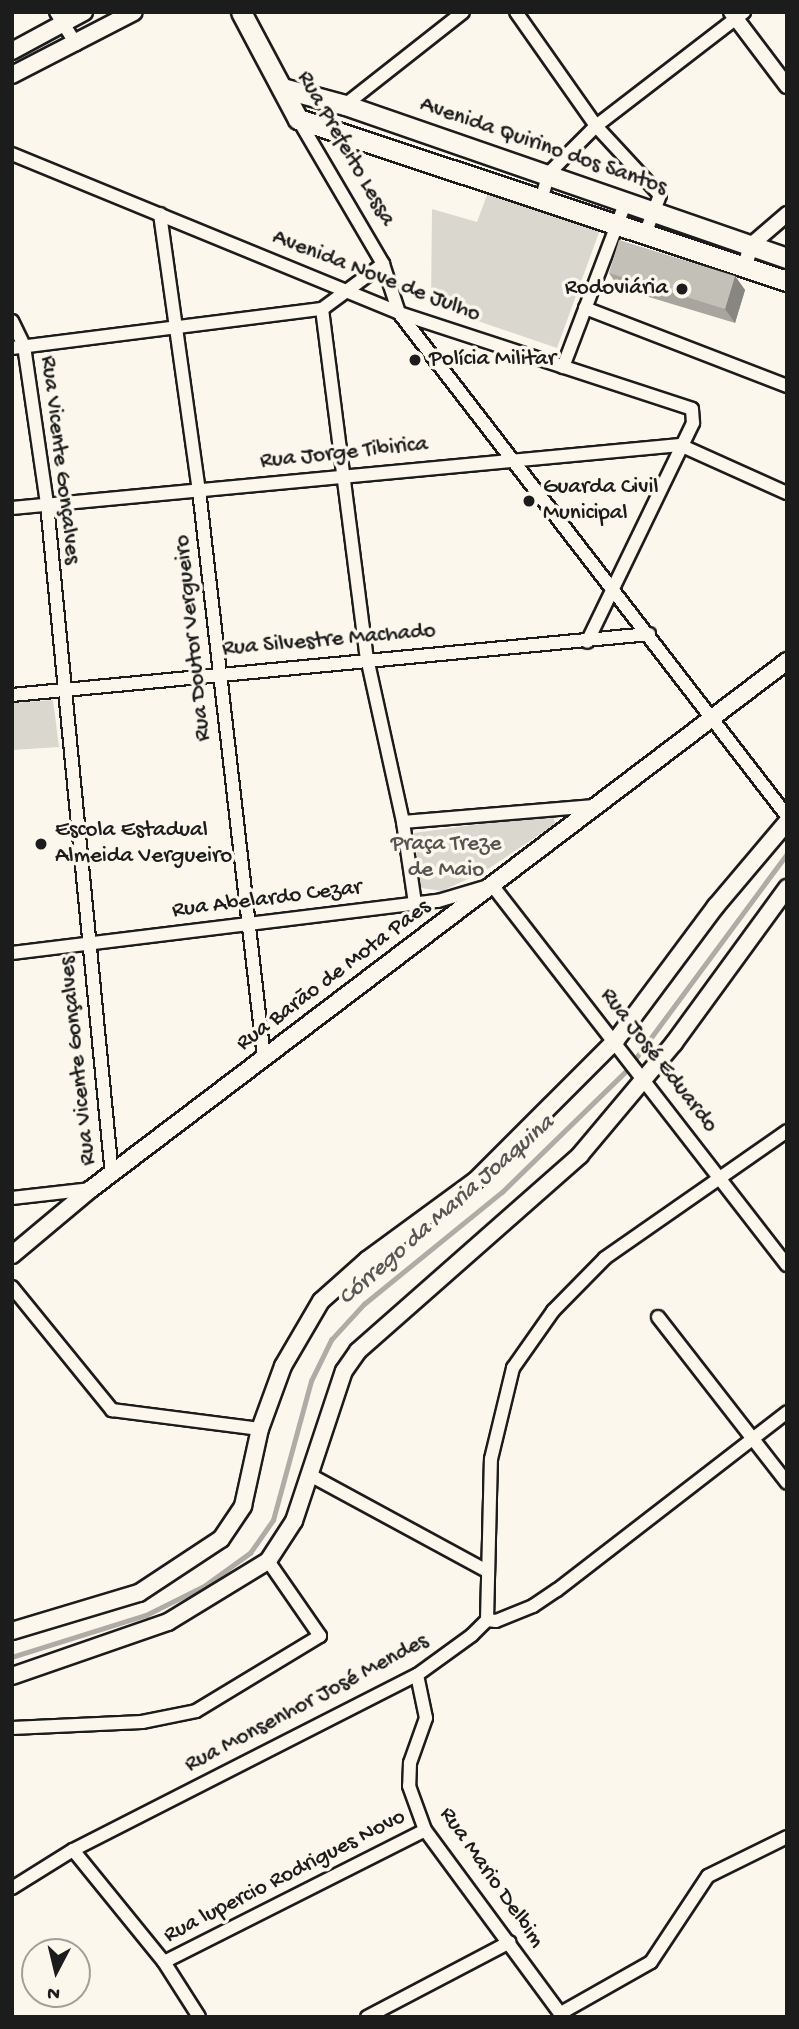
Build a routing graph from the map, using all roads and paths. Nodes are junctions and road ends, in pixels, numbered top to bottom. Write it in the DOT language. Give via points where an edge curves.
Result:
graph roads {
  1 [pos="83,12"];
  2 [pos="134,12"];
  3 [pos="241,12"];
  4 [pos="463,12"];
  5 [pos="516,12"];
  6 [pos="737,14"];
  7 [pos="60,18"];
  8 [pos="76,44"];
  9 [pos="12,51"];
  10 [pos="12,75"];
  11 [pos="787,86"];
  12 [pos="282,88"];
  13 [pos="345,105"];
  14 [pos="298,119"];
  15 [pos="596,126"];
  16 [pos="12,154"];
  17 [pos="549,173"];
  18 [pos="542,197"];
  19 [pos="626,201"];
  20 [pos="654,211"];
  21 [pos="160,214"];
  22 [pos="787,214"];
  23 [pos="617,223"];
  24 [pos="646,232"];
  25 [pos="751,245"];
  26 [pos="787,258"];
  27 [pos="383,264"];
  28 [pos="744,266"];
  29 [pos="787,281"];
  30 [pos="348,289"];
  31 [pos="585,308"];
  32 [pos="322,309"];
  33 [pos="399,313"];
  34 [pos="12,321"];
  35 [pos="177,326"];
  36 [pos="18,347"];
  37 [pos="563,367"];
  38 [pos="787,386"];
  39 [pos="680,446"];
  40 [pos="508,459"];
  41 [pos="345,475"];
  42 [pos="199,490"];
  43 [pos="787,493"];
  44 [pos="47,504"];
  45 [pos="12,508"];
  46 [pos="612,589"];
  47 [pos="649,634"];
  48 [pos="587,642"];
  49 [pos="367,658"];
  50 [pos="787,661"];
  51 [pos="219,672"];
  52 [pos="63,690"];
  53 [pos="12,695"];
  54 [pos="714,718"];
  55 [pos="594,806"];
  56 [pos="787,816"];
  57 [pos="403,822"];
  58 [pos="787,822"];
  59 [pos="492,886"];
  60 [pos="787,888"];
  61 [pos="415,904"];
  62 [pos="246,924"];
  63 [pos="87,943"];
  64 [pos="12,953"];
  65 [pos="616,1040"];
  66 [pos="264,1058"];
  67 [pos="644,1077"];
  68 [pos="787,1131"];
  69 [pos="112,1175"];
  70 [pos="720,1177"];
  71 [pos="91,1189"];
  72 [pos="12,1198"];
  73 [pos="12,1255"];
  74 [pos="787,1265"];
  75 [pos="12,1287"];
  76 [pos="658,1317"];
  77 [pos="787,1412"];
  78 [pos="260,1429"];
  79 [pos="751,1440"];
  80 [pos="310,1475"];
  81 [pos="787,1483"];
  82 [pos="268,1561"];
  83 [pos="485,1570"];
  84 [pos="486,1620"];
  85 [pos="12,1631"];
  86 [pos="417,1675"];
  87 [pos="12,1676"];
  88 [pos="12,1728"];
  89 [pos="425,1830"];
  90 [pos="787,1837"];
  91 [pos="74,1850"];
  92 [pos="12,1888"];
  93 [pos="510,1942"];
  94 [pos="164,1962"];
  95 [pos="562,2015"];
  96 [pos="199,2017"];
  97 [pos="368,2017"];
  1 -- 7 [label="main road"];
  2 -- 8 [label="main road"];
  3 -- 12 [label="main road, Rua Prefeito Lessa"];
  4 -- 13 [label="street"];
  5 -- 15 [label="street"];
  6 -- 11 [label="street"];
  6 -- 15 [label="street"];
  7 -- 8 [label="street"];
  7 -- 9 [label="main road"];
  8 -- 10 [label="main road"];
  12 -- 13 [label="main road, Avenida Quirino dos Santos"];
  12 -- 14 [label="main road, Rua Prefeito Lessa"];
  13 -- 17 [label="main road, Avenida Quirino dos Santos"];
  14 -- 18 [label="main road, Avenida Quirino dos Santos"];
  14 -- 27 [label="street, Rua Prefeito Lessa"];
  15 -- 17 [label="street"];
  15 -- 20 [label="street" via="660,195"];
  16 -- 21 [label="street, Avenida Nove de Julho"];
  17 -- 18 [label="street"];
  17 -- 19 [label="main road, Avenida Quirino dos Santos"];
  18 -- 23 [label="main road, Avenida Quirino dos Santos"];
  19 -- 20 [label="main road, Avenida Quirino dos Santos"];
  19 -- 23 [label="street"];
  20 -- 24 [label="street"];
  20 -- 25 [label="main road, Avenida Quirino dos Santos"];
  21 -- 30 [label="street, Avenida Nove de Julho"];
  21 -- 35 [label="street, Rua Doutor Vergueiro"];
  22 -- 25 [label="street"];
  23 -- 24 [label="main road, Avenida Quirino dos Santos"];
  23 -- 31 [label="street"];
  24 -- 28 [label="main road, Avenida Quirino dos Santos"];
  25 -- 26 [label="main road, Avenida Quirino dos Santos"];
  25 -- 28 [label="street"];
  27 -- 30 [label="street"];
  27 -- 33 [label="street, Rua Prefeito Lessa"];
  28 -- 29 [label="main road, Avenida Quirino dos Santos"];
  30 -- 32 [label="street"];
  30 -- 33 [label="street, Avenida Nove de Julho"];
  31 -- 37 [label="street"];
  31 -- 38 [label="street"];
  32 -- 35 [label="street"];
  32 -- 41 [label="street"];
  33 -- 37 [label="street, Avenida Nove de Julho"];
  33 -- 40 [label="street"];
  34 -- 36 [label="street, Rua Vicente Gonçalves"];
  35 -- 36 [label="street"];
  35 -- 42 [label="street, Rua Doutor Vergueiro"];
  36 -- 44 [label="street, Rua Vicente Gonçalves"];
  37 -- 39 [label="street, Avenida Nove de Julho" via="692,409 693,423"];
  39 -- 40 [label="street, Rua Jorge Tibirica"];
  39 -- 43 [label="street"];
  39 -- 46 [label="street"];
  40 -- 41 [label="street, Rua Jorge Tibirica"];
  40 -- 46 [label="street"];
  41 -- 42 [label="street, Rua Jorge Tibirica"];
  41 -- 49 [label="street"];
  42 -- 44 [label="street, Rua Jorge Tibirica"];
  42 -- 51 [label="street, Rua Doutor Vergueiro"];
  44 -- 45 [label="street, Rua Jorge Tibirica"];
  44 -- 52 [label="street, Rua Vicente Gonçalves"];
  46 -- 47 [label="street"];
  46 -- 48 [label="street"];
  47 -- 48 [label="street, Rua Silvestre Machado"];
  47 -- 54 [label="street"];
  48 -- 49 [label="street, Rua Silvestre Machado"];
  49 -- 51 [label="street, Rua Silvestre Machado"];
  49 -- 57 [label="street"];
  50 -- 54 [label="main road, Rua Barão de Mota Paes"];
  51 -- 52 [label="street, Rua Silvestre Machado"];
  51 -- 62 [label="street, Rua Doutor Vergueiro"];
  52 -- 53 [label="street, Rua Silvestre Machado"];
  52 -- 63 [label="street, Rua Vicente Gonçalves"];
  54 -- 55 [label="main road, Rua Barão de Mota Paes"];
  54 -- 56 [label="street"];
  55 -- 57 [label="street"];
  55 -- 59 [label="main road, Rua Barão de Mota Paes"];
  57 -- 61 [label="street"];
  58 -- 65 [label="main road"];
  59 -- 61 [label="street, Rua Abelardo Cezar"];
  59 -- 65 [label="street, Rua José Eduardo"];
  59 -- 66 [label="main road, Rua Barão de Mota Paes"];
  60 -- 67 [label="main road"];
  61 -- 62 [label="street, Rua Abelardo Cezar"];
  62 -- 63 [label="street, Rua Abelardo Cezar"];
  62 -- 66 [label="street, Rua Doutor Vergueiro"];
  63 -- 64 [label="street, Rua Abelardo Cezar"];
  63 -- 69 [label="street, Rua Vicente Gonçalves"];
  65 -- 67 [label="street, Rua José Eduardo"];
  65 -- 78 [label="main road" via="475,1180 321,1301 284,1366"];
  66 -- 69 [label="main road, Rua Barão de Mota Paes"];
  67 -- 70 [label="street, Rua José Eduardo"];
  67 -- 80 [label="main road" via="580,1155 358,1351 344,1371"];
  68 -- 70 [label="street"];
  69 -- 71 [label="main road, Rua Barão de Mota Paes"];
  70 -- 74 [label="street, Rua José Eduardo"];
  70 -- 83 [label="street" via="605,1258 552,1311 513,1368 491,1459"];
  71 -- 72 [label="street"];
  71 -- 73 [label="main road, Rua Barão de Mota Paes"];
  75 -- 78 [label="street" via="112,1410"];
  76 -- 79 [label="street"];
  77 -- 79 [label="street"];
  78 -- 85 [label="main road" via="243,1506 234,1524 212,1546 139,1593"];
  79 -- 81 [label="street"];
  79 -- 84 [label="street" via="558,1590 533,1606 496,1621"];
  80 -- 82 [label="main road" via="295,1521"];
  80 -- 83 [label="street"];
  82 -- 87 [label="main road" via="231,1588 168,1622"];
  82 -- 88 [label="street" via="320,1636 196,1711 142,1722"];
  83 -- 84 [label="street"];
  84 -- 86 [label="street, Rua Monsenhor José Mendes"];
  86 -- 89 [label="street, Rua Mario Delbim" via="426,1718 411,1763 410,1786"];
  86 -- 91 [label="street, Rua Monsenhor José Mendes"];
  89 -- 93 [label="street, Rua Mario Delbim"];
  89 -- 94 [label="street, Rua lupercio Rodrigues Novo"];
  90 -- 95 [label="street" via="708,1876 651,1962"];
  91 -- 92 [label="street, Rua Monsenhor José Mendes"];
  91 -- 94 [label="street"];
  93 -- 95 [label="street, Rua Mario Delbim"];
  93 -- 97 [label="street"];
  94 -- 96 [label="street"];
}
